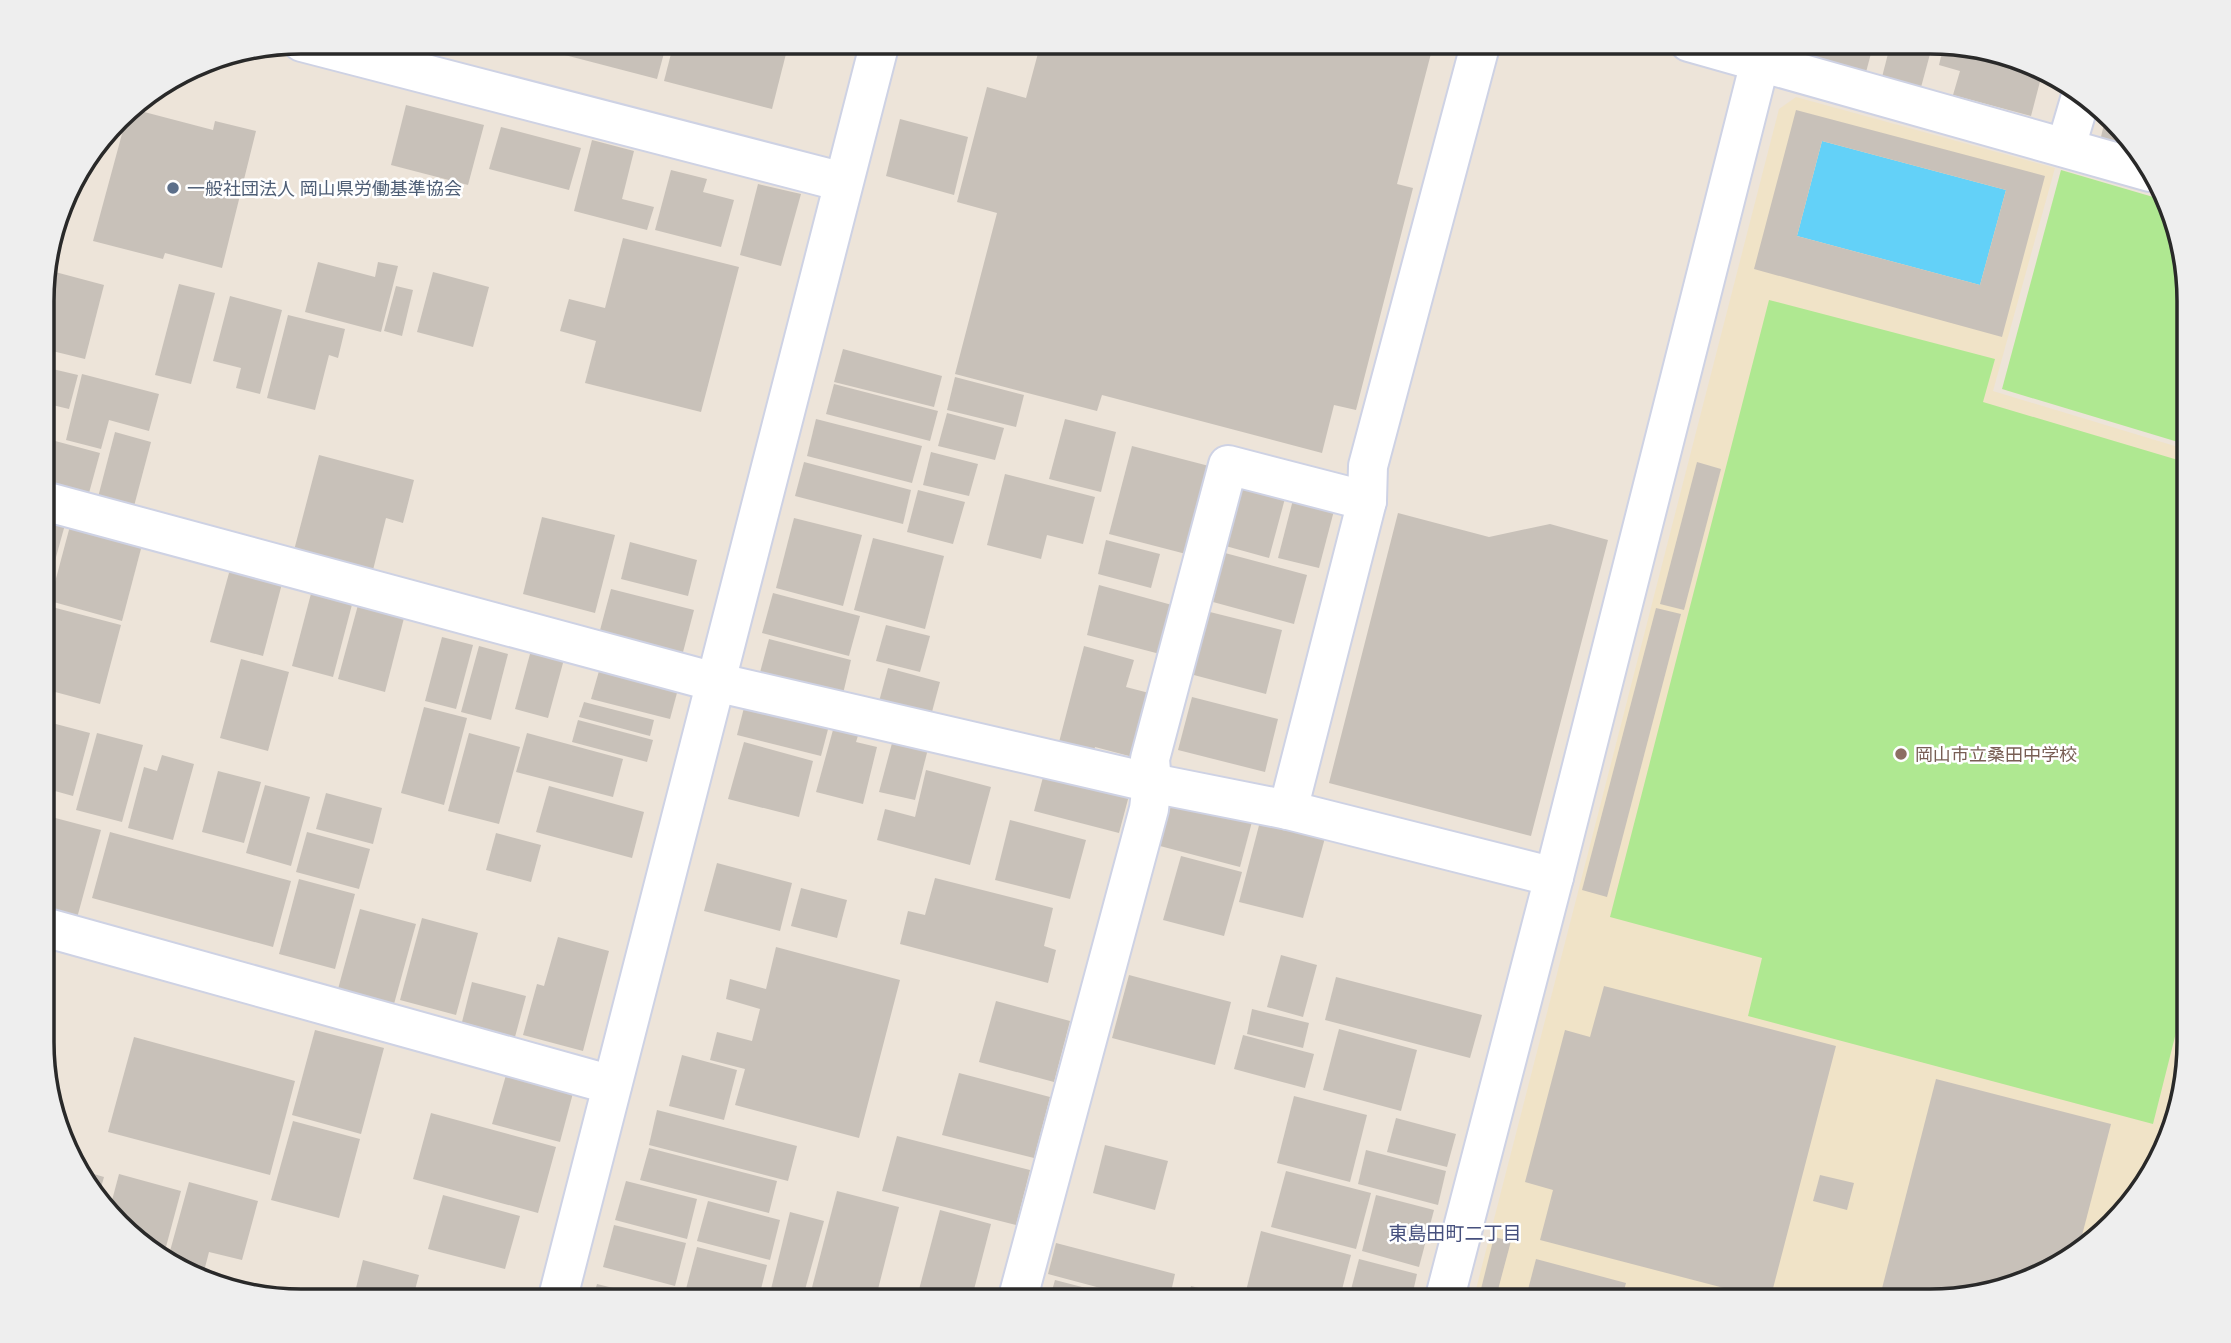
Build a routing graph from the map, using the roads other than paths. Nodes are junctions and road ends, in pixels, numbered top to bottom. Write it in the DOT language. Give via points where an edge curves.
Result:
graph roads {
  1 [pos="1478,54"];
  2 [pos="1761,54"];
  3 [pos="1769,54"];
  4 [pos="352,55"];
  5 [pos="877,55"];
  6 [pos="2079,104"];
  7 [pos="2066,147"];
  8 [pos="2138,168"];
  9 [pos="843,183"];
  10 [pos="1367,501"];
  11 [pos="54,503"];
  12 [pos="715,682"];
  13 [pos="1152,783"];
  14 [pos="1288,810"];
  15 [pos="1554,877"];
  16 [pos="54,930"];
  17 [pos="612,1085"];
  18 [pos="1447,1288"];
  19 [pos="560,1289"];
  20 [pos="1020,1289"];
  1 -- 10 [label="street" via="1368,466"];
  2 -- 15 [label="street"];
  3 -- 7 [label="street"];
  4 -- 9 [label="street"];
  5 -- 9 [label="street"];
  6 -- 7 [label="street"];
  7 -- 8 [label="street"];
  9 -- 12 [label="street"];
  10 -- 13 [label="street" via="1228,465 1150,760"];
  10 -- 14 [label="street"];
  11 -- 12 [label="street"];
  12 -- 13 [label="street"];
  12 -- 17 [label="street"];
  13 -- 14 [label="street"];
  13 -- 20 [label="street" via="1149,809"];
  14 -- 15 [label="street"];
  15 -- 18 [label="street"];
  16 -- 17 [label="street"];
  17 -- 19 [label="street"];
}
